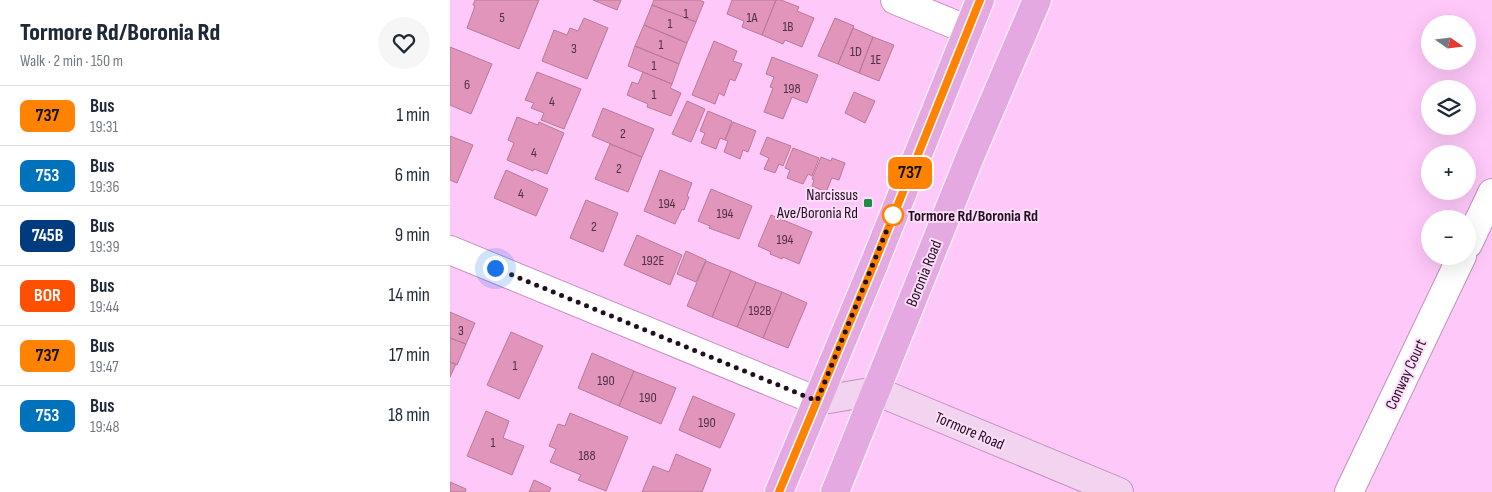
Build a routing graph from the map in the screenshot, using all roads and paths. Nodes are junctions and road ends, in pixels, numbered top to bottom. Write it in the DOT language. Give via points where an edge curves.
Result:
graph roads {
  1 [pos="895,0"];
  2 [pos="980,0"];
  3 [pos="1037,0"];
  4 [pos="968,30"];
  5 [pos="1492,192"];
  6 [pos="1476,227"];
  7 [pos="450,250"];
  8 [pos="1458,265"];
  9 [pos="876,391"];
  10 [pos="817,401"];
  11 [pos="779,492"];
  12 [pos="835,492"];
  13 [pos="1119,492"];
  14 [pos="1349,492"];
  1 -- 4 [label="street"];
  2 -- 4 [label="main road"];
  3 -- 9 [label="main road, Boronia Road"];
  4 -- 10 [label="main road"];
  5 -- 6 [label="street"];
  7 -- 10 [label="street"];
  8 -- 14 [label="street, Conway Court"];
  9 -- 10 [label="street"];
  9 -- 12 [label="main road, Boronia Road"];
  9 -- 13 [label="street, Tormore Road"];
  10 -- 11 [label="main road"];
}
